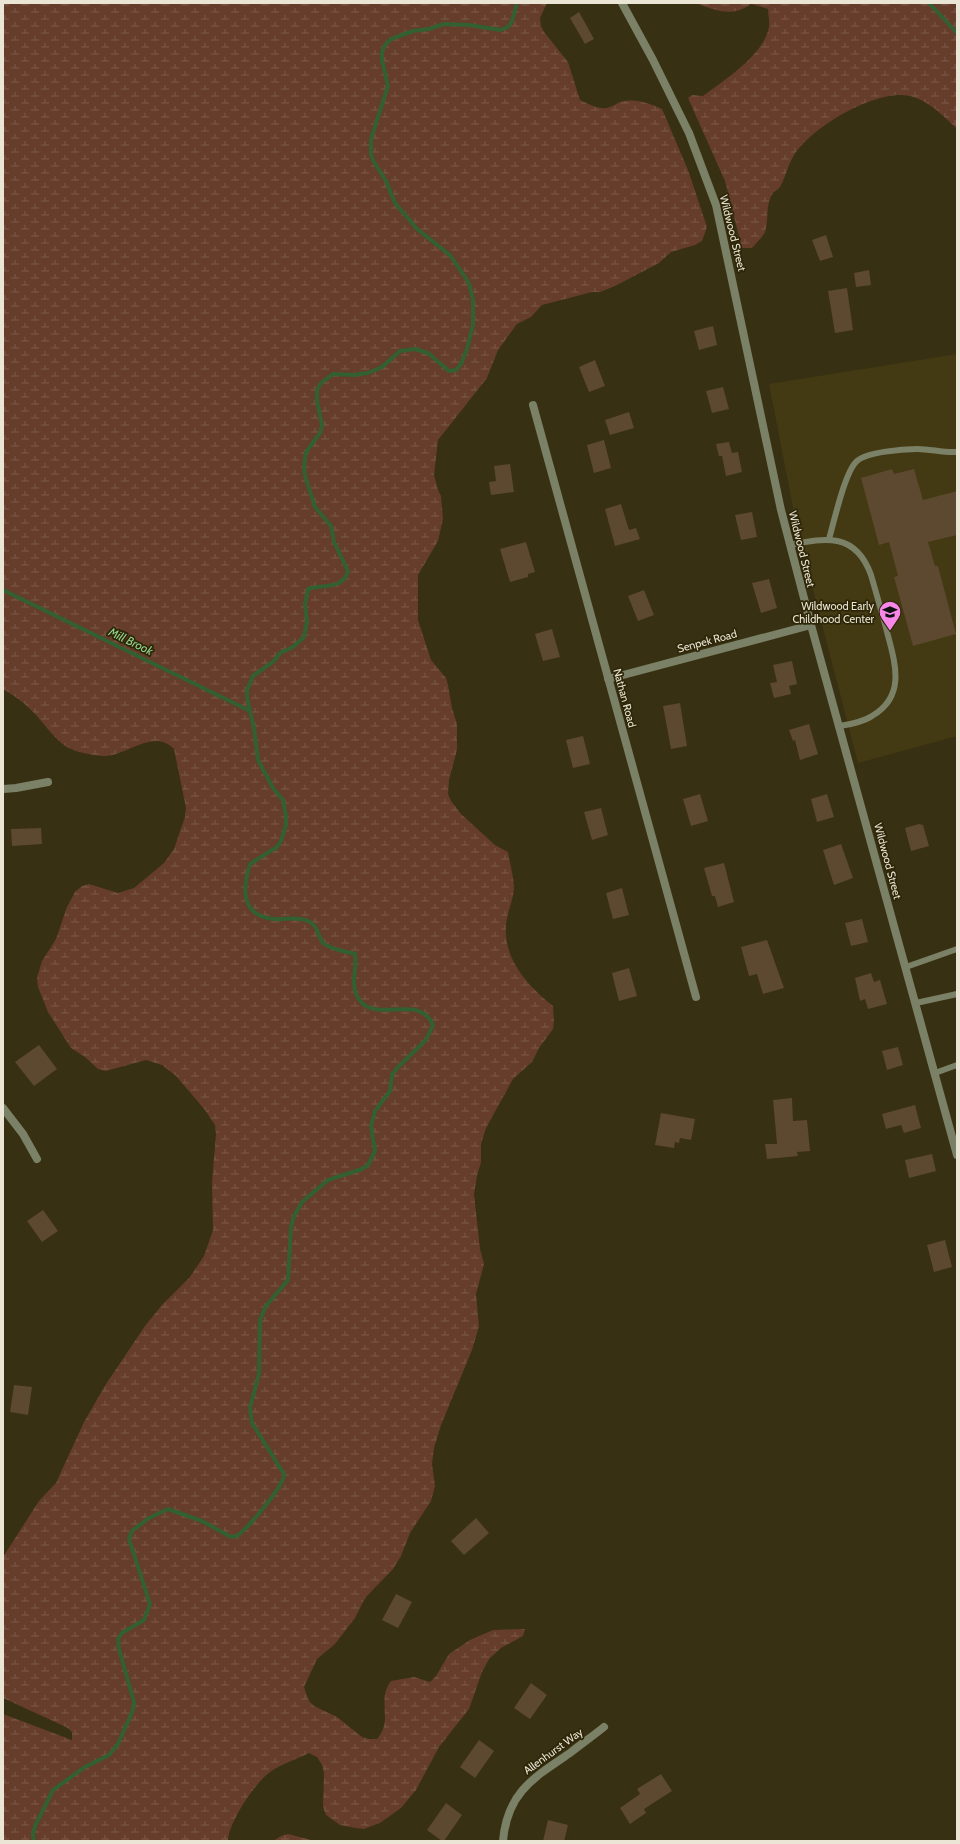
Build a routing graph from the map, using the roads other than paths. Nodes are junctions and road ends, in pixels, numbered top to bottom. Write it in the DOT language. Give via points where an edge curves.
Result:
graph roads {
  1 [pos="622,3"];
  2 [pos="533,405"];
  3 [pos="957,452"];
  4 [pos="829,539"];
  5 [pos="790,545"];
  6 [pos="811,625"];
  7 [pos="608,679"];
  8 [pos="840,726"];
  9 [pos="48,782"];
  10 [pos="3,789"];
  11 [pos="957,949"];
  12 [pos="906,967"];
  13 [pos="957,994"];
  14 [pos="696,997"];
  15 [pos="916,1003"];
  16 [pos="957,1066"];
  17 [pos="935,1073"];
  18 [pos="3,1108"];
  19 [pos="957,1155"];
  20 [pos="37,1160"];
  21 [pos="604,1727"];
  22 [pos="503,1841"];
  1 -- 5 [label="street, Wildwood Street" via="689,133 716,205"];
  2 -- 7 [label="street, Nathan Road"];
  3 -- 4 [label="lane" via="916,449 869,455 859,459 850,470"];
  4 -- 5 [label="lane"];
  4 -- 8 [label="lane" via="849,545 866,563 889,640 896,674 892,693 882,709 866,719"];
  5 -- 6 [label="street, Wildwood Street"];
  6 -- 7 [label="street, Senpek Road"];
  6 -- 8 [label="street, Wildwood Street"];
  7 -- 14 [label="street, Nathan Road"];
  8 -- 12 [label="street, Wildwood Street"];
  9 -- 10 [label="street"];
  11 -- 12 [label="lane"];
  12 -- 15 [label="street, Wildwood Street"];
  13 -- 15 [label="lane"];
  15 -- 17 [label="street, Wildwood Street"];
  16 -- 17 [label="lane"];
  17 -- 19 [label="street, Wildwood Street"];
  18 -- 20 [label="street" via="23,1134"];
  21 -- 22 [label="street, Allenhurst Way" via="525,1786 510,1809"];
}
